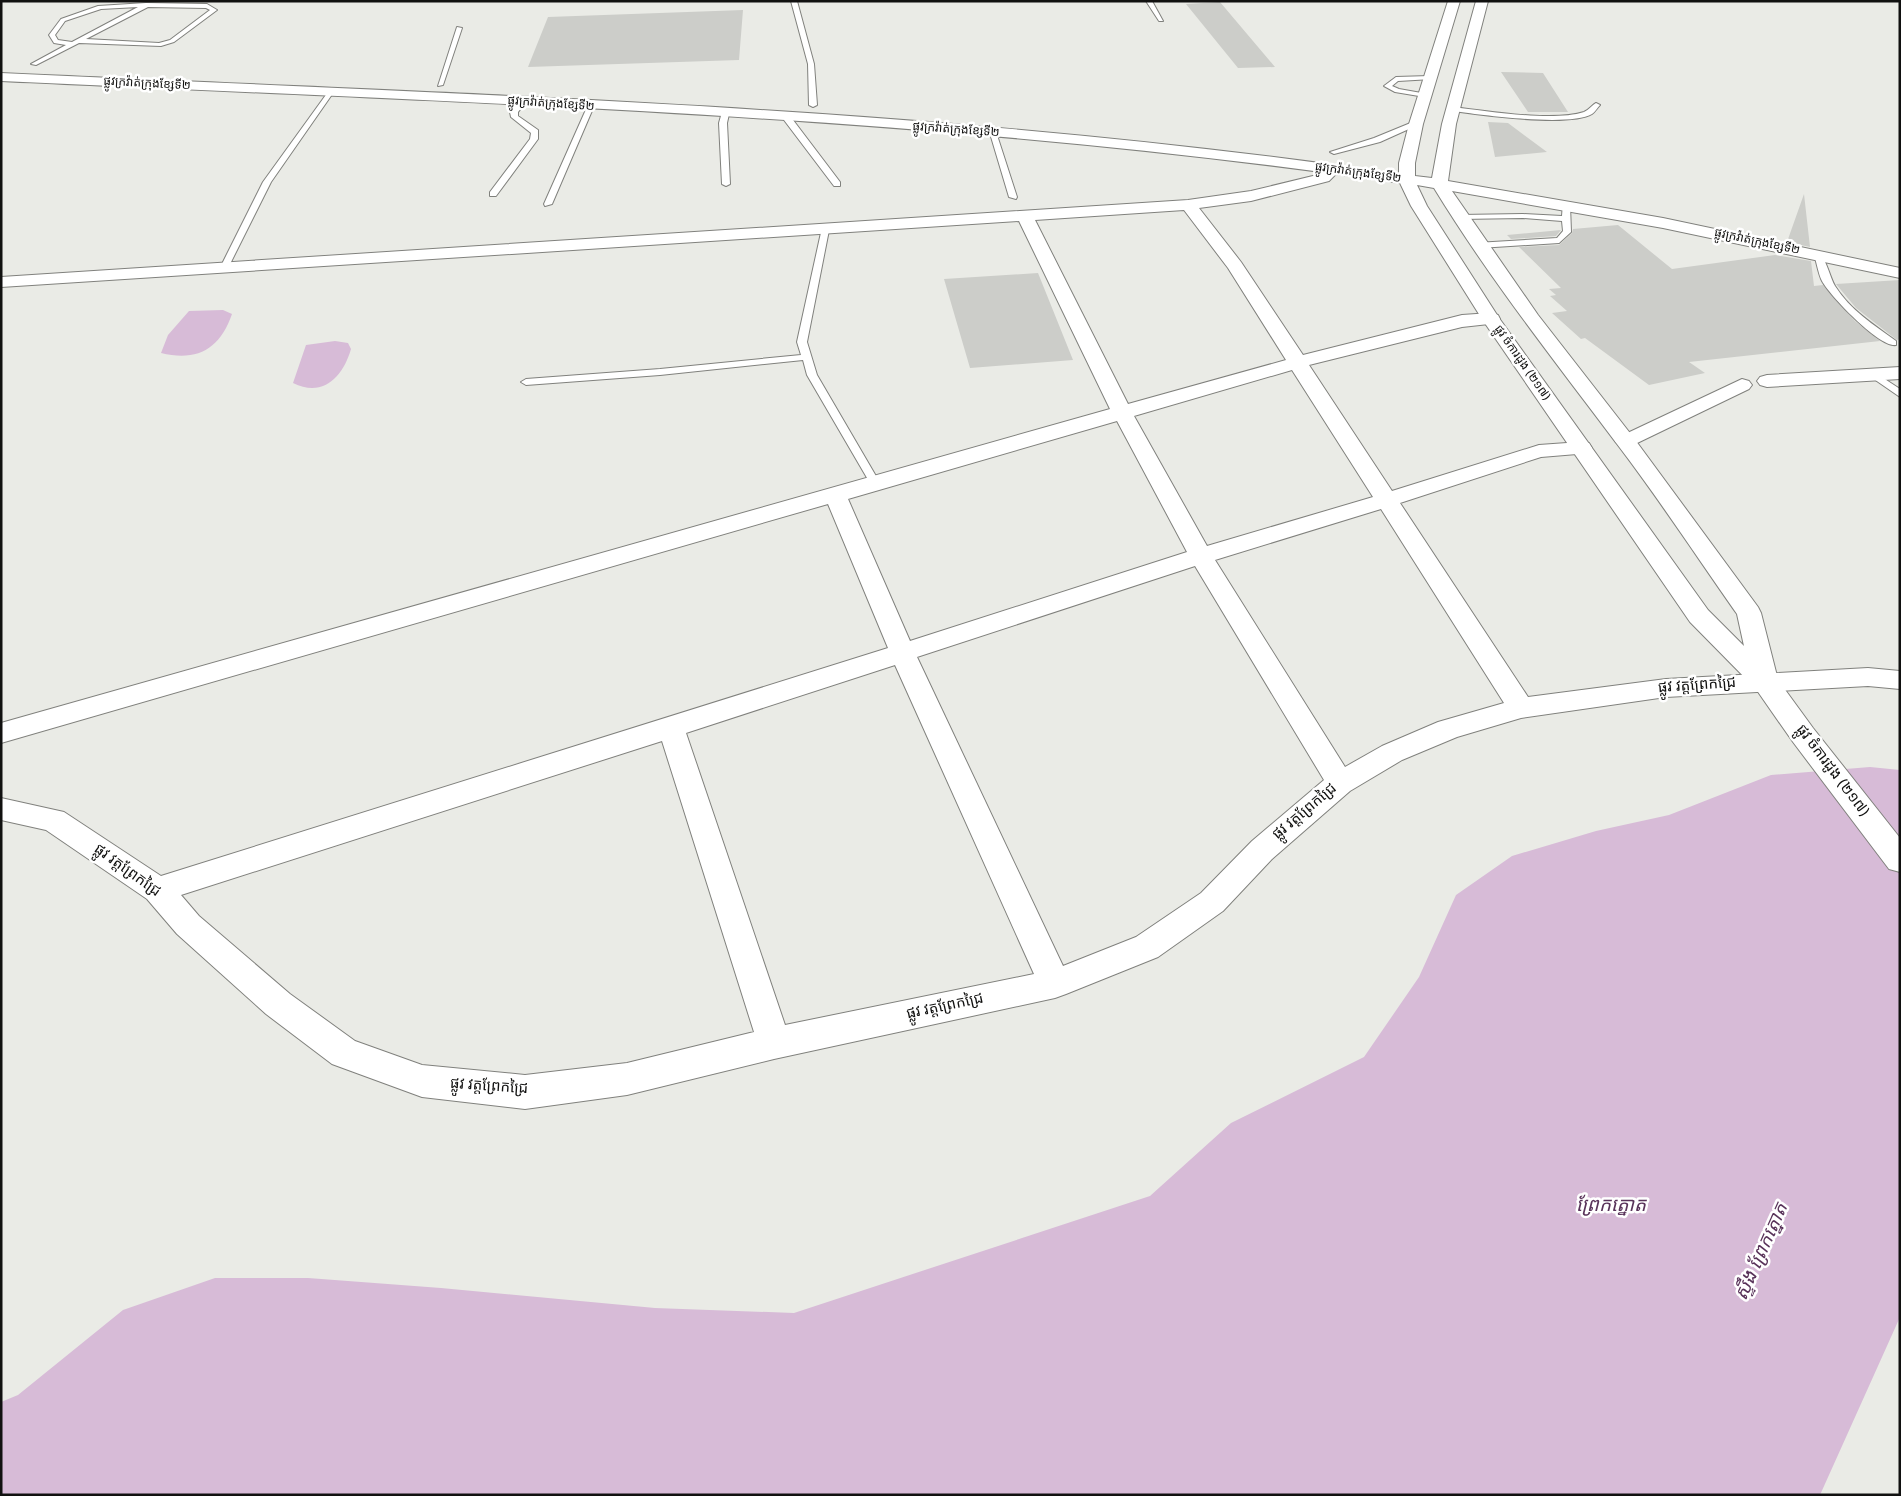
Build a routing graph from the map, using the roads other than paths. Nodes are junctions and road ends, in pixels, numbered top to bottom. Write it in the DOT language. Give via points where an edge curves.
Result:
graph roads {
  1 [pos="794,1"];
  2 [pos="1149,1"];
  3 [pos="1454,1"];
  4 [pos="1482,1"];
  5 [pos="147,5"];
  6 [pos="1161,20"];
  7 [pos="459,28"];
  8 [pos="77,42"];
  9 [pos="18,64"];
  10 [pos="34,64"];
  11 [pos="64,66"];
  12 [pos="192,72"];
  13 [pos="1,77"];
  14 [pos="440,85"];
  15 [pos="330,93"];
  16 [pos="671,97"];
  17 [pos="524,102"];
  18 [pos="813,105"];
  19 [pos="1596,105"];
  20 [pos="590,106"];
  21 [pos="1453,109"];
  22 [pos="662,110"];
  23 [pos="910,112"];
  24 [pos="725,114"];
  25 [pos="787,118"];
  26 [pos="1416,124"];
  27 [pos="992,132"];
  28 [pos="1329,152"];
  29 [pos="1370,157"];
  30 [pos="1401,168"];
  31 [pos="1333,169"];
  32 [pos="1461,171"];
  33 [pos="1441,177"];
  34 [pos="726,184"];
  35 [pos="836,184"];
  36 [pos="494,194"];
  37 [pos="1013,197"];
  38 [pos="1520,198"];
  39 [pos="548,204"];
  40 [pos="1188,205"];
  41 [pos="1566,212"];
  42 [pos="1524,216"];
  43 [pos="1025,217"];
  44 [pos="1460,218"];
  45 [pos="825,230"];
  46 [pos="1480,246"];
  47 [pos="1818,255"];
  48 [pos="224,268"];
  49 [pos="1900,273"];
  50 [pos="1,282"];
  51 [pos="1491,319"];
  52 [pos="1893,343"];
  53 [pos="806,357"];
  54 [pos="1296,363"];
  55 [pos="1900,373"];
  56 [pos="1874,375"];
  57 [pos="526,382"];
  58 [pos="1900,394"];
  59 [pos="1122,412"];
  60 [pos="1626,441"];
  61 [pos="1581,448"];
  62 [pos="875,483"];
  63 [pos="835,494"];
  64 [pos="1386,500"];
  65 [pos="1201,556"];
  66 [pos="902,652"];
  67 [pos="1900,680"];
  68 [pos="1765,682"];
  69 [pos="1521,708"];
  70 [pos="671,728"];
  71 [pos="1,733"];
  72 [pos="1340,783"];
  73 [pos="1,809"];
  74 [pos="1900,860"];
  75 [pos="158,890"];
  76 [pos="1055,984"];
  77 [pos="774,1044"];
  1 -- 18 [label="lane" via="811,64"];
  2 -- 6 [label="lane"];
  3 -- 26 [label="street"];
  4 -- 21 [label="street"];
  5 -- 8 [label="lane"];
  5 -- 8 [label="lane" via="100,6 63,20 52,35 56,42"];
  5 -- 8 [label="lane" via="207,6 214,10 172,41 159,45"];
  7 -- 14 [label="lane"];
  8 -- 10 [label="lane"];
  9 -- 10 [label="street"];
  10 -- 11 [label="street"];
  12 -- 14 [label="street, ផ្លូវក្រវ៉ាត់ក្រុងខ្សែទី២"];
  13 -- 15 [label="street, ផ្លូវក្រវ៉ាត់ក្រុងខ្សែទី២"];
  14 -- 16 [label="street, ផ្លូវក្រវ៉ាត់ក្រុងខ្សែទី២"];
  15 -- 17 [label="street, ផ្លូវក្រវ៉ាត់ក្រុងខ្សែទី២"];
  15 -- 48 [label="lane" via="267,182"];
  16 -- 18 [label="street, ផ្លូវក្រវ៉ាត់ក្រុងខ្សែទី២"];
  16 -- 22 [label="street"];
  17 -- 20 [label="street, ផ្លូវក្រវ៉ាត់ក្រុងខ្សែទី២"];
  17 -- 36 [label="lane" via="514,112 515,117 534,132 534,138"];
  18 -- 23 [label="street, ផ្លូវក្រវ៉ាត់ក្រុងខ្សែទី២"];
  19 -- 21 [label="lane" via="1589,112 1563,117"];
  20 -- 22 [label="street, ផ្លូវក្រវ៉ាត់ក្រុងខ្សែទី២"];
  20 -- 39 [label="lane"];
  21 -- 33 [label="street"];
  22 -- 24 [label="street, ផ្លូវក្រវ៉ាត់ក្រុងខ្សែទី២"];
  24 -- 25 [label="street, ផ្លូវក្រវ៉ាត់ក្រុងខ្សែទី២"];
  24 -- 34 [label="lane"];
  25 -- 27 [label="street, ផ្លូវក្រវ៉ាត់ក្រុងខ្សែទី២"];
  25 -- 35 [label="lane"];
  26 -- 28 [label="lane" via="1386,137"];
  26 -- 30 [label="street"];
  27 -- 31 [label="street, ផ្លូវក្រវ៉ាត់ក្រុងខ្សែទី២"];
  27 -- 37 [label="lane"];
  28 -- 29 [label="street, ផ្លូវក្រវ៉ាត់ក្រុងខ្សែទី២"];
  30 -- 31 [label="street, ផ្លូវក្រវ៉ាត់ក្រុងខ្សែទី២"];
  30 -- 33 [label="street, ផ្លូវក្រវ៉ាត់ក្រុងខ្សែទី២"];
  30 -- 51 [label="street, ផ្លូវ ចំការដូង (២១៧)" via="1418,206"];
  31 -- 40 [label="street" via="1323,178 1251,196"];
  32 -- 33 [label="street, ផ្លូវក្រវ៉ាត់ក្រុងខ្សែទី២"];
  33 -- 38 [label="street, ផ្លូវក្រវ៉ាត់ក្រុងខ្សែទី២"];
  33 -- 44 [label="street, ផ្លូវ ចំការដូង (២១៧)"];
  38 -- 41 [label="street, ផ្លូវក្រវ៉ាត់ក្រុងខ្សែទី២"];
  38 -- 42 [label="lane"];
  40 -- 43 [label="street"];
  40 -- 54 [label="street" via="1235,266"];
  41 -- 42 [label="lane"];
  41 -- 46 [label="lane" via="1567,232 1559,240"];
  41 -- 47 [label="street, ផ្លូវក្រវ៉ាត់ក្រុងខ្សែទី២"];
  42 -- 44 [label="lane"];
  43 -- 45 [label="street"];
  43 -- 59 [label="street"];
  44 -- 46 [label="street, ផ្លូវ ចំការដូង (២១៧)"];
  45 -- 48 [label="street"];
  45 -- 53 [label="lane" via="802,342"];
  46 -- 60 [label="street, ផ្លូវ ចំការដូង (២១៧)" via="1531,319"];
  47 -- 49 [label="street, ផ្លូវក្រវ៉ាត់ក្រុងខ្សែទី២"];
  47 -- 52 [label="lane" via="1826,280 1837,297 1856,316"];
  48 -- 50 [label="street"];
  51 -- 54 [label="street" via="1462,321"];
  51 -- 61 [label="street, ផ្លូវ ចំការដូង (២១៧)"];
  53 -- 57 [label="lane"];
  53 -- 62 [label="lane" via="812,376"];
  54 -- 59 [label="street"];
  54 -- 64 [label="street"];
  55 -- 56 [label="street"];
  56 -- 58 [label="lane"];
  56 -- 60 [label="street" via="1767,381 1771,386 1766,392 1742,386"];
  59 -- 62 [label="street"];
  59 -- 65 [label="street"];
  60 -- 68 [label="street, ផ្លូវ ចំការដូង (២១៧)" via="1749,613"];
  61 -- 64 [label="street" via="1539,451"];
  61 -- 68 [label="street, ផ្លូវ ចំការដូង (២១៧)" via="1699,616"];
  62 -- 63 [label="street"];
  63 -- 66 [label="street"];
  63 -- 71 [label="street"];
  64 -- 65 [label="street"];
  64 -- 69 [label="street"];
  65 -- 66 [label="street"];
  65 -- 72 [label="street"];
  66 -- 70 [label="street"];
  66 -- 76 [label="street"];
  67 -- 68 [label="street, ផ្លូវ វត្តព្រែកជ្រៃ" via="1868,677"];
  68 -- 69 [label="street, ផ្លូវ វត្តព្រែកជ្រៃ" via="1666,688"];
  68 -- 74 [label="street, ផ្លូវ ចំការដូង (២១៧)"];
  69 -- 72 [label="street, ផ្លូវ វត្តព្រែកជ្រៃ" via="1448,729 1392,753"];
  70 -- 75 [label="street"];
  70 -- 77 [label="street"];
  72 -- 76 [label="street, ផ្លូវ វត្តព្រែកជ្រៃ" via="1262,850 1212,902 1146,948"];
  73 -- 75 [label="street, ផ្លូវ វត្តព្រែកជ្រៃ" via="54,820"];
  75 -- 77 [label="street, ផ្លូវ វត្តព្រែកជ្រៃ" via="195,931 278,1004 344,1053 422,1081 525,1092 627,1079"];
  76 -- 77 [label="street, ផ្លូវ វត្តព្រែកជ្រៃ"];
}
